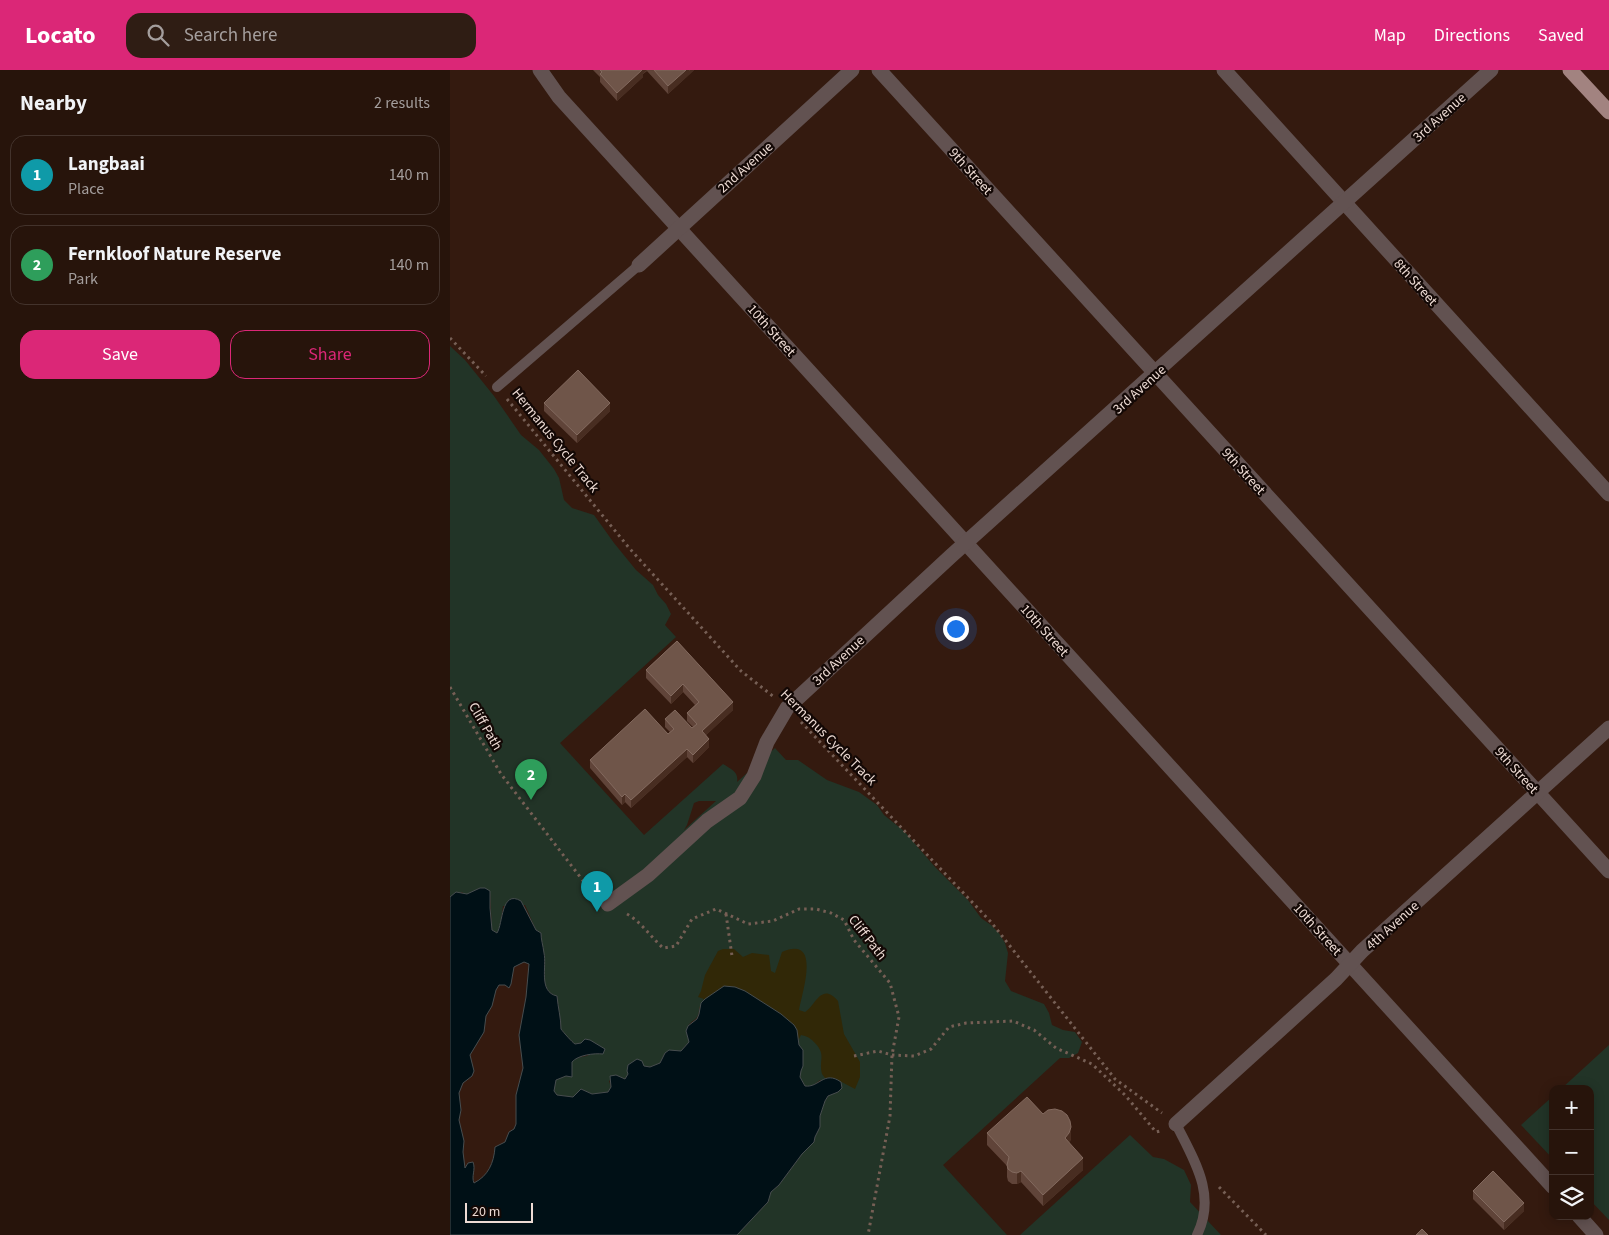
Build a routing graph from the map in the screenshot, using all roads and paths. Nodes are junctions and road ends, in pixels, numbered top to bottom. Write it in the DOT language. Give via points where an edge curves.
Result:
graph roads {
  1 [pos="540,70"];
  2 [pos="852,70"];
  3 [pos="879,70"];
  4 [pos="1224,70"];
  5 [pos="1491,70"];
  6 [pos="1570,70"];
  7 [pos="1609,112"];
  8 [pos="1344,203"];
  9 [pos="679,228"];
  10 [pos="639,265"];
  11 [pos="450,338"];
  12 [pos="1156,374"];
  13 [pos="497,387"];
  14 [pos="1609,494"];
  15 [pos="966,544"];
  16 [pos="450,687"];
  17 [pos="787,708"];
  18 [pos="1609,728"];
  19 [pos="1537,793"];
  20 [pos="1609,871"];
  21 [pos="608,904"];
  22 [pos="726,914"];
  23 [pos="732,956"];
  24 [pos="1350,964"];
  25 [pos="854,1056"];
  26 [pos="892,1056"];
  27 [pos="1176,1124"];
  28 [pos="1198,1166"];
  29 [pos="1549,1183"];
  30 [pos="1583,1220"];
  31 [pos="868,1235"];
  32 [pos="1197,1235"];
  33 [pos="1266,1235"];
  34 [pos="1596,1235"];
  1 -- 9 [label="street, 10th Street" via="559,97"];
  2 -- 9 [label="street, 2nd Avenue"];
  3 -- 12 [label="street, 9th Street"];
  4 -- 8 [label="street, 8th Street"];
  5 -- 8 [label="street, 3rd Avenue"];
  6 -- 7 [label="main road"];
  8 -- 12 [label="street, 3rd Avenue"];
  8 -- 14 [label="street, 8th Street"];
  9 -- 10 [label="street, 2nd Avenue"];
  9 -- 15 [label="street, 10th Street"];
  10 -- 13 [label="lane"];
  11 -- 13 [label="path, Hermanus Cycle Track"];
  12 -- 15 [label="street, 3rd Avenue"];
  12 -- 19 [label="street, 9th Street"];
  13 -- 17 [label="path, Hermanus Cycle Track" via="637,556 741,671"];
  15 -- 17 [label="street, 3rd Avenue"];
  15 -- 24 [label="street, 10th Street"];
  16 -- 21 [label="path, Cliff Path" via="501,774 584,882"];
  17 -- 21 [label="street, 3rd Avenue" via="740,798 707,821 648,874"];
  17 -- 27 [label="path, Hermanus Cycle Track" via="991,922 1115,1079"];
  18 -- 19 [label="street, 4th Avenue"];
  19 -- 20 [label="street, 9th Street"];
  19 -- 24 [label="street, 4th Avenue"];
  21 -- 22 [label="path, Cliff Path" via="636,919 663,948 676,946 692,920 716,909"];
  22 -- 23 [label="path"];
  22 -- 26 [label="path, Cliff Path" via="748,924 774,921 799,909 816,909 844,920 854,940 890,982 899,1017"];
  24 -- 27 [label="street, 4th Avenue"];
  24 -- 29 [label="street, 10th Street"];
  25 -- 26 [label="path" via="878,1051"];
  26 -- 27 [label="path" via="914,1056 931,1049 950,1028 966,1023 1014,1022 1034,1030 1056,1048 1092,1064 1156,1132"];
  26 -- 31 [label="path, Cliff Path" via="890,1116"];
  27 -- 28 [label="lane"];
  28 -- 32 [label="lane" via="1206,1204"];
  28 -- 33 [label="path"];
  30 -- 34 [label="street"];
}
